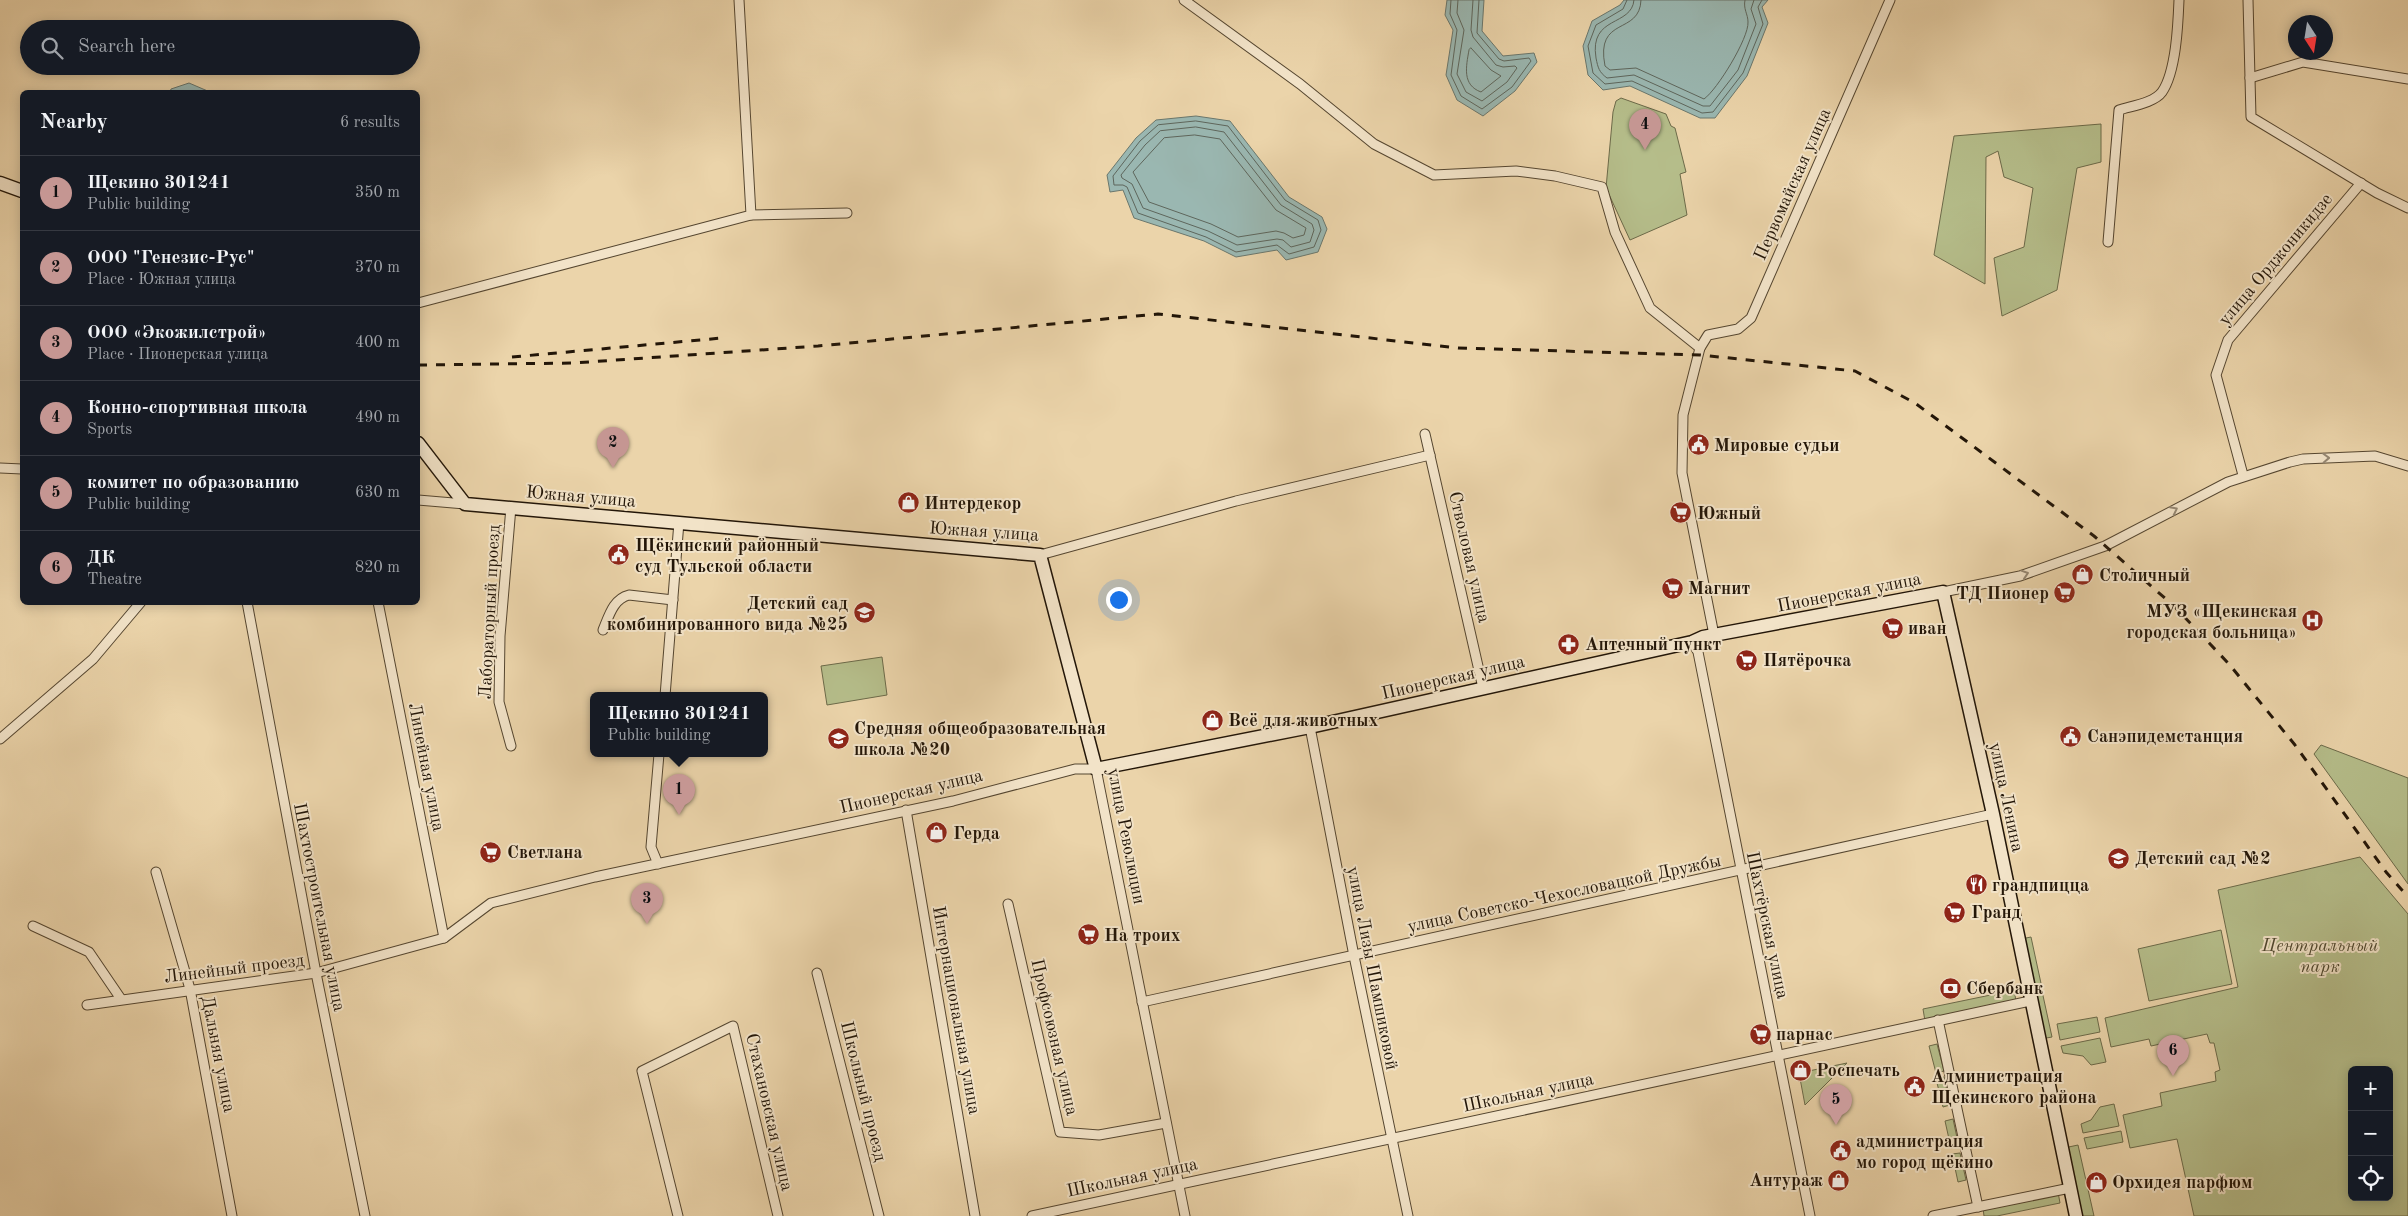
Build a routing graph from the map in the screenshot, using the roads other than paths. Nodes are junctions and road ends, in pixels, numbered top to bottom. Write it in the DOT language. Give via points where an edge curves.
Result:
graph roads {
  1 [pos="738,0"];
  2 [pos="1184,0"];
  3 [pos="1890,0"];
  4 [pos="2179,0"];
  5 [pos="2248,0"];
  6 [pos="2250,78"];
  7 [pos="2408,79"];
  8 [pos="0,183"];
  9 [pos="2361,183"];
  10 [pos="20,191"];
  11 [pos="2408,208"];
  12 [pos="847,214"];
  13 [pos="751,215"];
  14 [pos="2108,242"];
  15 [pos="420,302"];
  16 [pos="1700,351"];
  17 [pos="1425,434"];
  18 [pos="420,446"];
  19 [pos="1430,455"];
  20 [pos="2408,466"];
  21 [pos="0,468"];
  22 [pos="20,469"];
  23 [pos="2243,475"];
  24 [pos="420,500"];
  25 [pos="465,504"];
  26 [pos="510,507"];
  27 [pos="679,522"];
  28 [pos="1040,555"];
  29 [pos="1943,592"];
  30 [pos="673,600"];
  31 [pos="138,605"];
  32 [pos="248,605"];
  33 [pos="379,605"];
  34 [pos="603,630"];
  35 [pos="1714,635"];
  36 [pos="1692,642"];
  37 [pos="1483,688"];
  38 [pos="665,692"];
  39 [pos="1310,726"];
  40 [pos="0,739"];
  41 [pos="511,746"];
  42 [pos="659,757"];
  43 [pos="1096,769"];
  44 [pos="906,810"];
  45 [pos="1993,814"];
  46 [pos="658,864"];
  47 [pos="1740,871"];
  48 [pos="156,872"];
  49 [pos="491,903"];
  50 [pos="1008,904"];
  51 [pos="33,926"];
  52 [pos="444,938"];
  53 [pos="1354,956"];
  54 [pos="817,973"];
  55 [pos="316,974"];
  56 [pos="190,990"];
  57 [pos="121,1000"];
  58 [pos="2030,1001"];
  59 [pos="1142,1002"];
  60 [pos="87,1004"];
  61 [pos="1938,1020"];
  62 [pos="1779,1054"];
  63 [pos="1166,1123"];
  64 [pos="1391,1137"];
  65 [pos="1178,1184"];
  66 [pos="2070,1188"];
  67 [pos="1978,1207"];
  68 [pos="232,1216"];
  69 [pos="365,1216"];
  70 [pos="678,1216"];
  71 [pos="778,1216"];
  72 [pos="879,1216"];
  73 [pos="975,1216"];
  74 [pos="1032,1216"];
  75 [pos="1185,1216"];
  76 [pos="1408,1216"];
  77 [pos="1810,1216"];
  78 [pos="1933,1216"];
  79 [pos="2076,1216"];
  1 -- 13 [label="street"];
  2 -- 16 [label="street" via="1300,84 1374,144 1434,175 1516,170 1602,187 1615,232 1650,308"];
  3 -- 16 [label="street, Первомайская улица" via="1751,318 1738,329 1708,335"];
  4 -- 14 [label="street" via="2175,58 2162,92 2153,99 2119,110"];
  5 -- 6 [label="street"];
  6 -- 7 [label="street" via="2303,62"];
  6 -- 9 [label="street, улица Орджоникидзе" via="2251,117"];
  8 -- 10 [label="street"];
  9 -- 11 [label="street, улица Орджоникидзе"];
  9 -- 23 [label="street, улица Орджоникидзе" via="2228,340 2216,375"];
  12 -- 13 [label="street"];
  13 -- 15 [label="street"];
  16 -- 35 [label="street" via="1683,415 1682,472"];
  17 -- 19 [label="street, Стволовая улица"];
  18 -- 25 [label="street"];
  19 -- 28 [label="street, Южная улица" via="1236,501"];
  19 -- 37 [label="street, Стволовая улица"];
  23 -- 20 [label="street, Пионерская улица, one-way" via="2303,459 2375,456"];
  21 -- 22 [label="street"];
  29 -- 23 [label="street, Пионерская улица, one-way" via="2020,576 2105,546"];
  24 -- 25 [label="street"];
  25 -- 26 [label="street, Южная улица"];
  26 -- 27 [label="street, Южная улица"];
  26 -- 41 [label="street, Лабораторный проезд" via="500,636 499,702"];
  27 -- 28 [label="street, Южная улица"];
  27 -- 30 [label="street"];
  28 -- 43 [label="street, улица Революции"];
  29 -- 35 [label="street, Пионерская улица"];
  29 -- 45 [label="street, улица Ленина"];
  30 -- 34 [label="street" via="622,597"];
  30 -- 38 [label="street"];
  31 -- 40 [label="street" via="93,659"];
  32 -- 55 [label="street, Шахтостроительная улица"];
  33 -- 52 [label="street, Линейная улица"];
  35 -- 36 [label="street, Пионерская улица"];
  36 -- 37 [label="street, Пионерская улица"];
  36 -- 47 [label="street, Шахтёрская улица" via="1698,652"];
  37 -- 39 [label="street, Пионерская улица"];
  39 -- 43 [label="street, Пионерская улица"];
  39 -- 53 [label="street, улица Лизы Шамшиковой"];
  42 -- 46 [label="street" via="651,846"];
  43 -- 44 [label="street, Пионерская улица" via="1075,769"];
  43 -- 59 [label="street, улица Революции"];
  44 -- 46 [label="street, Пионерская улица"];
  44 -- 73 [label="street, Интернациональная улица"];
  45 -- 47 [label="street, улица Советско-Чехословацкой Дружбы"];
  45 -- 58 [label="street, улица Ленина"];
  46 -- 49 [label="street, Пионерская улица"];
  47 -- 53 [label="street, улица Советско-Чехословацкой Дружбы"];
  47 -- 62 [label="street, Шахтёрская улица"];
  48 -- 56 [label="street, Дальняя улица"];
  49 -- 52 [label="street, Линейный проезд"];
  50 -- 63 [label="street, Профсоюзная улица" via="1060,1132 1099,1135"];
  51 -- 57 [label="street" via="89,952"];
  52 -- 55 [label="street, Линейный проезд"];
  53 -- 59 [label="street, улица Советско-Чехословацкой Дружбы"];
  53 -- 64 [label="street, улица Лизы Шамшиковой"];
  54 -- 72 [label="street, Школьный проезд"];
  55 -- 56 [label="street, Линейный проезд"];
  55 -- 69 [label="street, Шахтостроительная улица"];
  56 -- 57 [label="street, Линейный проезд"];
  56 -- 68 [label="street, Дальняя улица"];
  57 -- 60 [label="street, Линейный проезд"];
  58 -- 61 [label="street, Школьная улица"];
  58 -- 66 [label="street, улица Ленина"];
  59 -- 63 [label="street, улица Революции"];
  61 -- 62 [label="street, Школьная улица"];
  61 -- 67 [label="street"];
  62 -- 64 [label="street, Школьная улица"];
  62 -- 77 [label="street, Шахтёрская улица"];
  63 -- 65 [label="street, улица Революции"];
  64 -- 65 [label="street, Школьная улица"];
  64 -- 76 [label="street, улица Лизы Шамшиковой"];
  65 -- 74 [label="street, Школьная улица"];
  65 -- 75 [label="street, улица Революции"];
  66 -- 67 [label="street"];
  66 -- 79 [label="street, улица Ленина"];
  67 -- 78 [label="street"];
  70 -- 71 [label="street, Стахановская улица" via="642,1071 733,1026"];
}
